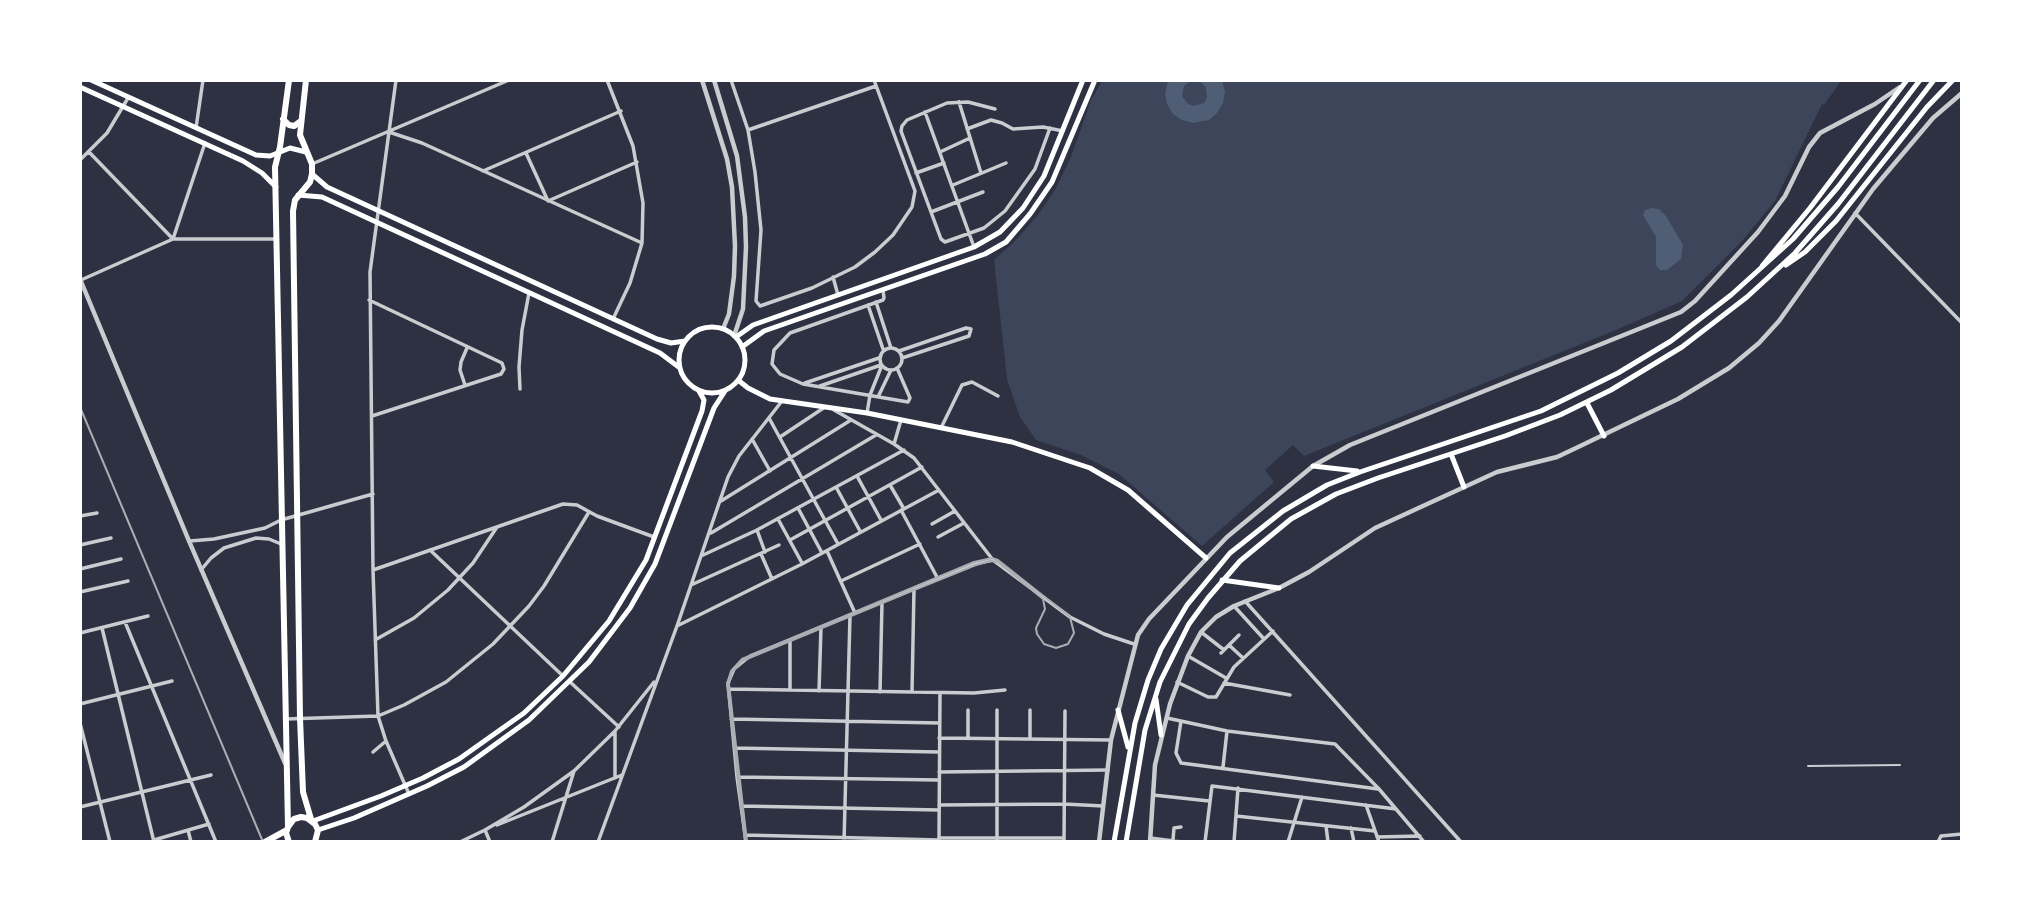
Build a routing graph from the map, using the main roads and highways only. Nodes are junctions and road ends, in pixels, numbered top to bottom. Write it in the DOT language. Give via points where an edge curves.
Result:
graph roads {
  1 [pos="91,80"];
  2 [pos="289,80"];
  3 [pos="306,80"];
  4 [pos="1083,80"];
  5 [pos="1095,80"];
  6 [pos="1920,80"];
  7 [pos="1934,80"];
  8 [pos="1953,80"];
  9 [pos="1907,81"];
  10 [pos="80,87"];
  11 [pos="164,114"];
  12 [pos="283,119"];
  13 [pos="301,121"];
  14 [pos="161,123"];
  15 [pos="306,152"];
  16 [pos="279,153"];
  17 [pos="312,174"];
  18 [pos="276,188"];
  19 [pos="298,195"];
  20 [pos="370,207"];
  21 [pos="390,216"];
  22 [pos="366,217"];
  23 [pos="386,226"];
  24 [pos="1780,268"];
  25 [pos="1758,271"];
  26 [pos="561,296"];
  27 [pos="556,305"];
  28 [pos="735,337"];
  29 [pos="685,341"];
  30 [pos="742,346"];
  31 [pos="680,368"];
  32 [pos="738,380"];
  33 [pos="699,391"];
  34 [pos="725,391"];
  35 [pos="1587,403"];
  36 [pos="1604,436"];
  37 [pos="1451,454"];
  38 [pos="1313,466"];
  39 [pos="1360,471"];
  40 [pos="1464,487"];
  41 [pos="1206,558"];
  42 [pos="1222,580"];
  43 [pos="1279,588"];
  44 [pos="1155,696"];
  45 [pos="1118,710"];
  46 [pos="1161,735"];
  47 [pos="475,749"];
  48 [pos="1129,750"];
  49 [pos="480,757"];
  50 [pos="312,820"];
  51 [pos="287,828"];
  52 [pos="318,830"];
  53 [pos="318,841"];
  54 [pos="265,842"];
  55 [pos="289,842"];
  56 [pos="1114,842"];
  57 [pos="1126,842"];
  1 -- 11 [label="main road"];
  2 -- 12 [label="main road"];
  3 -- 13 [label="main road"];
  4 -- 28 [label="main road" via="1044,176 1000,233 974,247 752,326"];
  5 -- 30 [label="main road" via="1052,182 1014,233 996,249 765,331"];
  6 -- 25 [label="main road" via="1823,205"];
  7 -- 24 [label="main road" via="1824,221"];
  8 -- 24 [label="main road" via="1829,229"];
  9 -- 25 [label="main road"];
  10 -- 14 [label="main road"];
  11 -- 14 [label="main road"];
  11 -- 16 [label="main road" via="256,155"];
  12 -- 13 [label="main road" via="294,126"];
  12 -- 16 [label="main road"];
  13 -- 15 [label="main road"];
  14 -- 18 [label="main road" via="251,165"];
  15 -- 16 [label="main road" via="289,148"];
  15 -- 17 [label="main road"];
  16 -- 18 [label="main road"];
  17 -- 19 [label="main road"];
  17 -- 20 [label="main road" via="327,187"];
  18 -- 51 [label="main road"];
  19 -- 22 [label="main road" via="322,197"];
  19 -- 50 [label="main road" via="293,211 300,718 303,792"];
  20 -- 21 [label="main road"];
  20 -- 22 [label="main road"];
  21 -- 23 [label="main road"];
  21 -- 26 [label="main road"];
  22 -- 23 [label="main road"];
  23 -- 27 [label="main road"];
  24 -- 35 [label="main road" via="1682,348"];
  25 -- 39 [label="main road" via="1671,341 1589,388 1500,426"];
  26 -- 27 [label="main road"];
  26 -- 29 [label="main road" via="664,342"];
  27 -- 31 [label="main road" via="660,353"];
  28 -- 29 [label="main road" via="723,329 706,328"];
  28 -- 30 [label="main road"];
  29 -- 31 [label="main road"];
  30 -- 32 [label="main road" via="745,363"];
  31 -- 33 [label="main road"];
  32 -- 34 [label="main road"];
  32 -- 41 [label="main road" via="758,394 782,401 867,412 1022,444 1103,474"];
  33 -- 34 [label="main road"];
  33 -- 47 [label="main road" via="704,400 702,411 656,538 615,612 563,676 524,713"];
  34 -- 49 [label="main road" via="714,408 655,565 617,627 570,682"];
  35 -- 36 [label="main road"];
  35 -- 37 [label="main road"];
  37 -- 40 [label="main road"];
  37 -- 42 [label="main road" via="1320,502 1264,539"];
  38 -- 39 [label="main road"];
  39 -- 48 [label="main road" via="1283,511 1207,578 1154,664"];
  42 -- 43 [label="main road"];
  42 -- 44 [label="main road" via="1185,631"];
  44 -- 46 [label="main road"];
  44 -- 57 [label="main road"];
  45 -- 48 [label="main road"];
  47 -- 49 [label="main road"];
  47 -- 50 [label="main road" via="405,786"];
  48 -- 56 [label="main road"];
  49 -- 52 [label="main road" via="409,794"];
  50 -- 51 [label="main road" via="298,818"];
  50 -- 52 [label="main road"];
  51 -- 54 [label="main road"];
  51 -- 55 [label="main road"];
  52 -- 53 [label="main road"];
}
